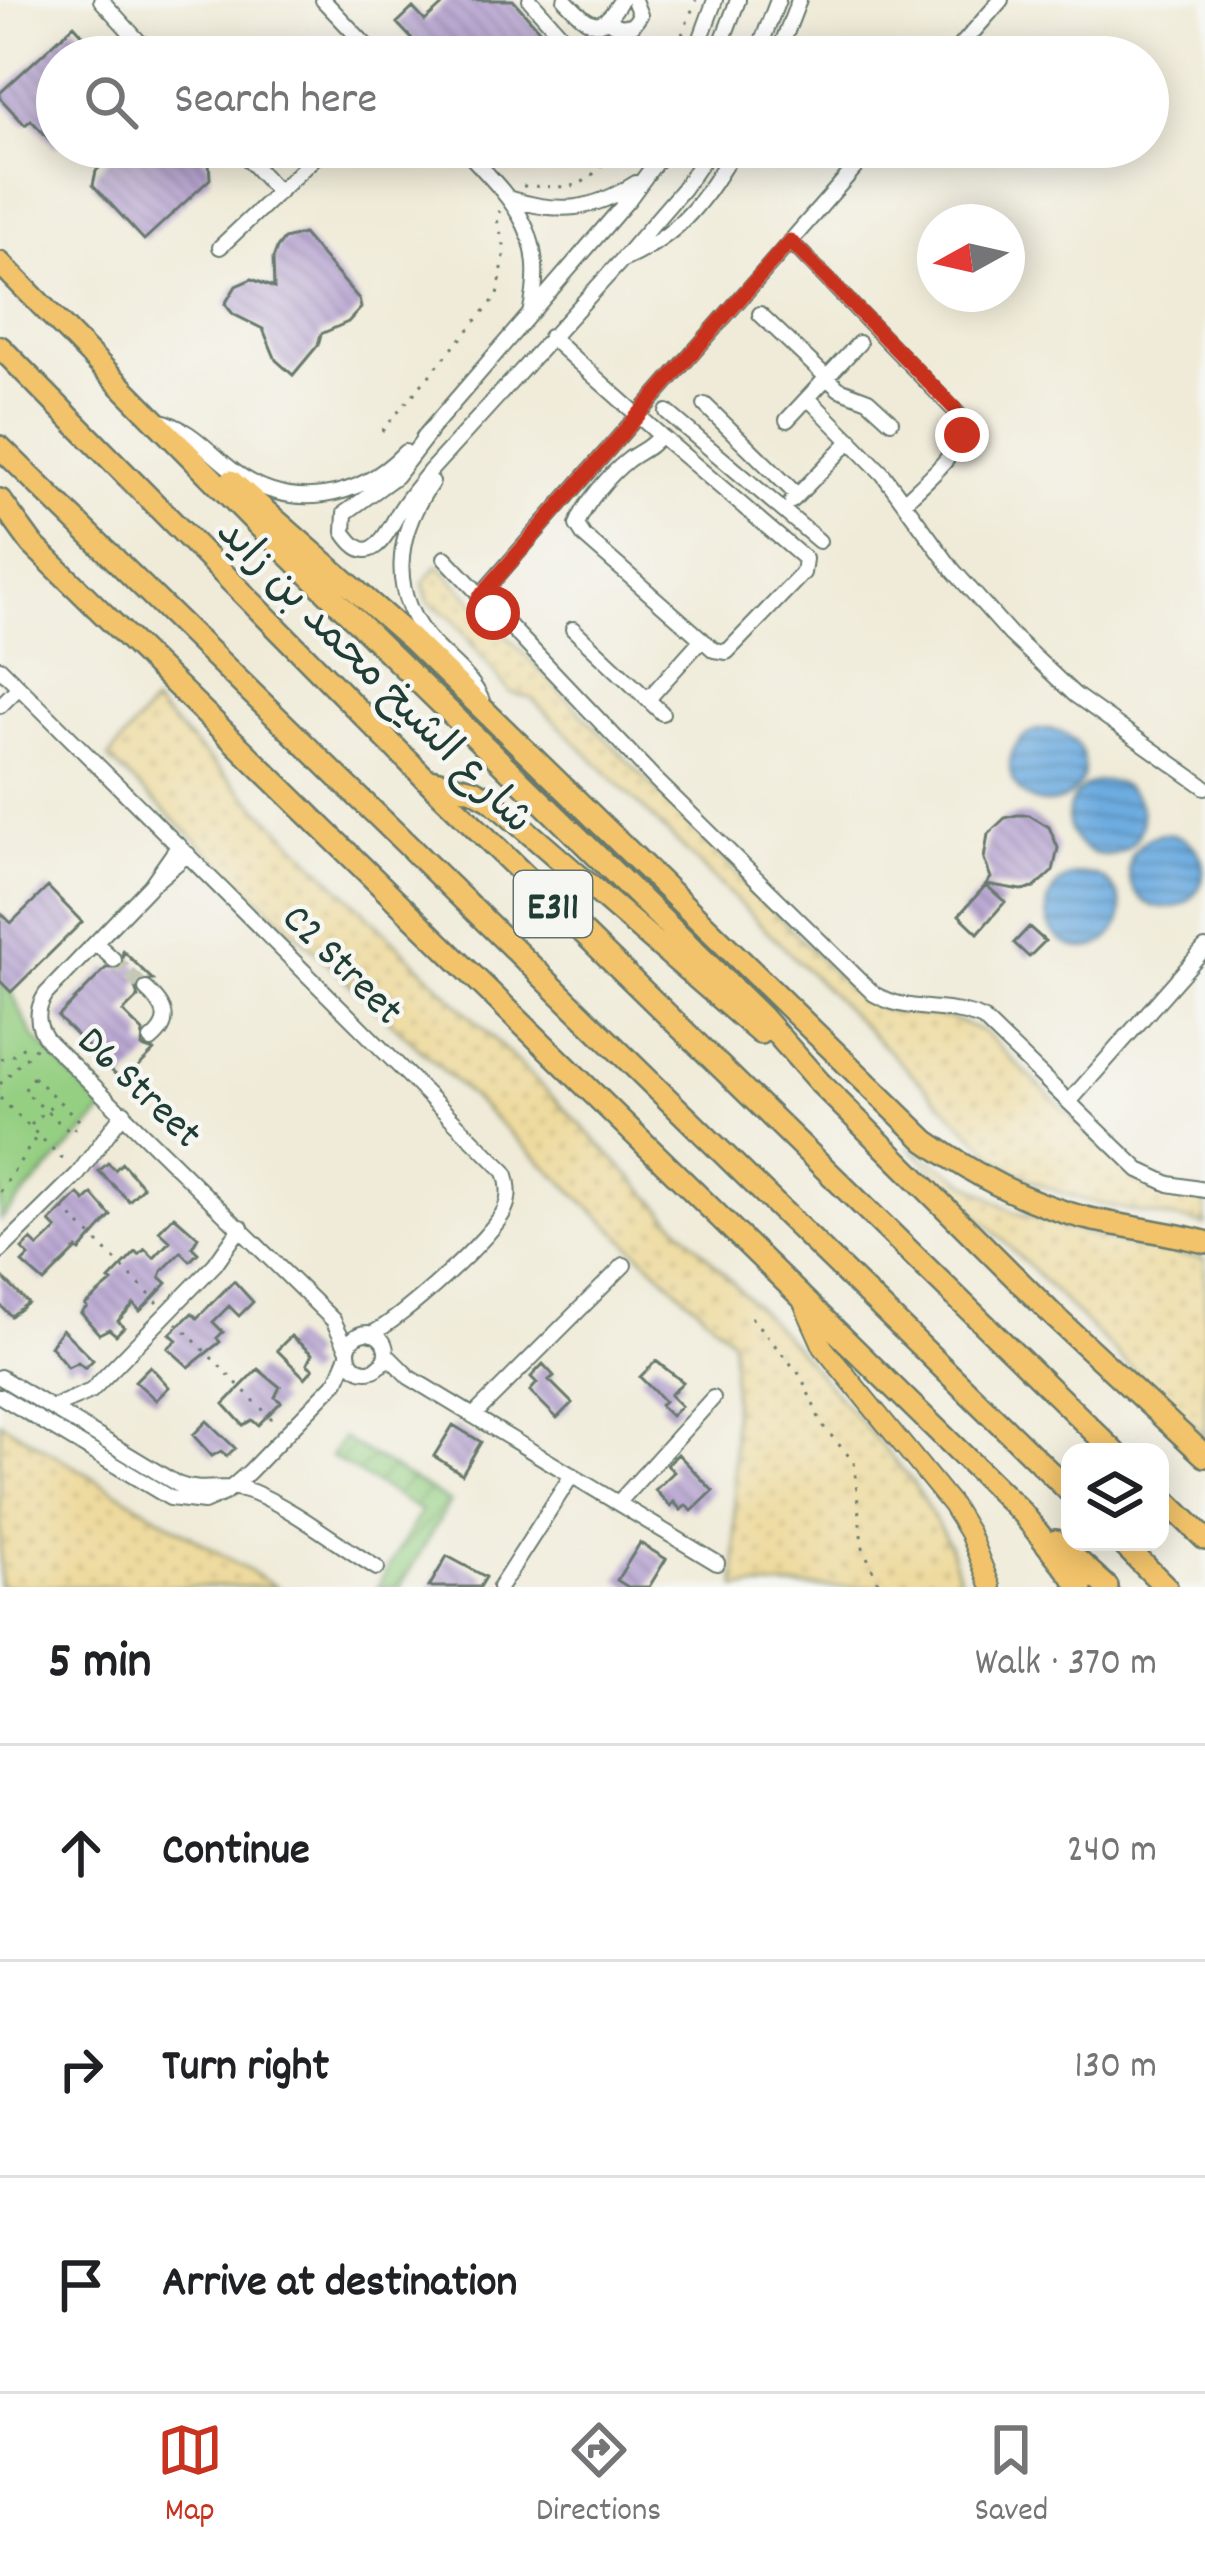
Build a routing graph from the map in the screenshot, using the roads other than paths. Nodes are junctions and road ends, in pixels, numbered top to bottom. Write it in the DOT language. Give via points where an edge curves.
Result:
graph roads {
  1 [pos="101,0"];
  2 [pos="323,0"];
  3 [pos="526,0"];
  4 [pos="565,0"];
  5 [pos="621,0"];
  6 [pos="634,0"];
  7 [pos="715,0"];
  8 [pos="738,0"];
  9 [pos="778,0"];
  10 [pos="799,0"];
  11 [pos="1001,0"];
  12 [pos="608,21"];
  13 [pos="134,36"];
  14 [pos="357,36"];
  15 [pos="555,36"];
  16 [pos="702,36"];
  17 [pos="724,36"];
  18 [pos="764,36"];
  19 [pos="785,36"];
  20 [pos="969,36"];
  21 [pos="256,168"];
  22 [pos="304,168"];
  23 [pos="482,168"];
  24 [pos="653,168"];
  25 [pos="697,168"];
  26 [pos="722,168"];
  27 [pos="854,168"];
  28 [pos="646,178"];
  29 [pos="278,192"];
  30 [pos="511,199"];
  31 [pos="790,241"];
  32 [pos="220,247"];
  33 [pos="621,262"];
  34 [pos="0,263"];
  35 [pos="760,314"];
  36 [pos="530,316"];
  37 [pos="550,338"];
  38 [pos="859,343"];
  39 [pos="0,347"];
  40 [pos="827,377"];
  41 [pos="808,398"];
  42 [pos="704,406"];
  43 [pos="667,412"];
  44 [pos="638,416"];
  45 [pos="158,420"];
  46 [pos="787,420"];
  47 [pos="891,421"];
  48 [pos="429,433"];
  49 [pos="660,435"];
  50 [pos="851,440"];
  51 [pos="0,447"];
  52 [pos="184,447"];
  53 [pos="448,455"];
  54 [pos="797,495"];
  55 [pos="0,500"];
  56 [pos="904,502"];
  57 [pos="782,510"];
  58 [pos="0,526"];
  59 [pos="819,541"];
  60 [pos="32,544"];
  61 [pos="445,558"];
  62 [pos="479,598"];
  63 [pos="573,629"];
  64 [pos="703,639"];
  65 [pos="7,681"];
  66 [pos="648,699"];
  67 [pos="0,706"];
  68 [pos="486,712"];
  69 [pos="662,713"];
  70 [pos="426,779"];
  71 [pos="1205,787"];
  72 [pos="184,849"];
  73 [pos="96,943"];
  74 [pos="1205,948"];
  75 [pos="114,960"];
  76 [pos="146,988"];
  77 [pos="151,1040"];
  78 [pos="820,1083"];
  79 [pos="1069,1102"];
  80 [pos="129,1117"];
  81 [pos="1205,1190"];
  82 [pos="245,1232"];
  83 [pos="1205,1242"];
  84 [pos="0,1251"];
  85 [pos="624,1265"];
  86 [pos="800,1293"];
  87 [pos="400,1317"];
  88 [pos="333,1320"];
  89 [pos="368,1333"];
  90 [pos="386,1352"];
  91 [pos="348,1353"];
  92 [pos="370,1370"];
  93 [pos="0,1377"];
  94 [pos="409,1377"];
  95 [pos="337,1381"];
  96 [pos="91,1391"];
  97 [pos="0,1396"];
  98 [pos="713,1398"];
  99 [pos="51,1408"];
  100 [pos="473,1416"];
  101 [pos="90,1432"];
  102 [pos="1106,1443"];
  103 [pos="1205,1456"];
  104 [pos="249,1472"];
  105 [pos="572,1475"];
  106 [pos="1061,1483"];
  107 [pos="232,1487"];
  108 [pos="256,1493"];
  109 [pos="618,1503"];
  110 [pos="1169,1504"];
  111 [pos="1023,1514"];
  112 [pos="1205,1539"];
  113 [pos="1130,1551"];
  114 [pos="717,1563"];
  115 [pos="377,1568"];
  116 [pos="507,1582"];
  117 [pos="991,1587"];
  118 [pos="1081,1587"];
  119 [pos="1108,1587"];
  120 [pos="1166,1587"];
  1 -- 13 [label="street"];
  2 -- 14 [label="street"];
  3 -- 15 [label="street"];
  4 -- 12 [label="street" via="589,22"];
  5 -- 12 [label="street"];
  6 -- 12 [label="street" via="640,10 633,26"];
  7 -- 16 [label="street"];
  8 -- 17 [label="street"];
  9 -- 18 [label="street"];
  10 -- 19 [label="street"];
  11 -- 20 [label="street"];
  21 -- 29 [label="street"];
  22 -- 29 [label="street"];
  23 -- 30 [label="street"];
  24 -- 28 [label="street"];
  25 -- 33 [label="street"];
  26 -- 33 [label="street" via="673,233"];
  27 -- 31 [label="street"];
  28 -- 30 [label="street" via="576,209"];
  28 -- 36 [label="street"];
  29 -- 32 [label="street"];
  30 -- 36 [label="street" via="536,252"];
  31 -- 44 [label="street"];
  31 -- 56 [label="street" via="958,414 959,442"];
  33 -- 37 [label="street"];
  34 -- 45 [label="highway"];
  35 -- 40 [label="street"];
  36 -- 48 [label="street"];
  37 -- 44 [label="street"];
  37 -- 53 [label="street"];
  38 -- 40 [label="street"];
  39 -- 70 [label="highway, شارع الشيخ محمد بن زايد / E311"];
  40 -- 41 [label="street"];
  40 -- 47 [label="street"];
  41 -- 46 [label="street"];
  41 -- 50 [label="street"];
  42 -- 54 [label="street"];
  43 -- 57 [label="street"];
  44 -- 49 [label="street"];
  44 -- 62 [label="street"];
  45 -- 48 [label="street" via="187,430 244,478 298,496 372,480"];
  45 -- 52 [label="highway"];
  48 -- 53 [label="street" via="396,476 348,507 343,526 351,542 368,549 383,542 412,493"];
  49 -- 64 [label="street" via="620,468 577,525"];
  49 -- 64 [label="street" via="805,559 803,573 730,651"];
  50 -- 54 [label="street"];
  50 -- 56 [label="street"];
  51 -- 106 [label="highway, E311"];
  52 -- 68 [label="highway" via="316,552"];
  52 -- 78 [label="highway"];
  53 -- 68 [label="street" via="409,518 400,574 419,625 472,683"];
  54 -- 57 [label="street"];
  55 -- 60 [label="highway"];
  56 -- 71 [label="street" via="981,603 1042,666"];
  57 -- 59 [label="street"];
  58 -- 60 [label="highway"];
  60 -- 86 [label="highway"];
  61 -- 62 [label="street"];
  62 -- 79 [label="street" via="863,985 901,1006 983,1019"];
  63 -- 66 [label="street"];
  64 -- 66 [label="street"];
  65 -- 67 [label="street"];
  65 -- 72 [label="street, C2 Street"];
  66 -- 69 [label="street"];
  68 -- 83 [label="highway" via="926,1141 1000,1187 1054,1208"];
  70 -- 78 [label="highway" via="490,799"];
  70 -- 102 [label="highway, شارع الشيخ محمد بن زايد / E311"];
  72 -- 73 [label="street, D6 Street"];
  72 -- 87 [label="street, C2 Street" via="505,1172 509,1197 499,1220"];
  73 -- 75 [label="street"];
  73 -- 80 [label="street, D6 Street" via="46,994 38,1018 48,1041"];
  74 -- 79 [label="street"];
  76 -- 77 [label="street" via="166,1016"];
  78 -- 103 [label="highway"];
  79 -- 81 [label="street" via="1139,1169"];
  80 -- 82 [label="street, D6 Street"];
  80 -- 84 [label="street"];
  82 -- 88 [label="street, D6 Street"];
  82 -- 96 [label="street"];
  85 -- 100 [label="street"];
  86 -- 111 [label="highway"];
  86 -- 117 [label="main road" via="823,1347 952,1505"];
  87 -- 89 [label="street, C2 Street"];
  87 -- 90 [label="street, C2 Street"];
  88 -- 89 [label="street, D6 Street"];
  88 -- 91 [label="street, D6 Street"];
  89 -- 90 [label="street"];
  89 -- 91 [label="street" via="355,1337"];
  90 -- 92 [label="street"];
  90 -- 94 [label="street"];
  91 -- 92 [label="street" via="353,1366"];
  91 -- 95 [label="street"];
  92 -- 94 [label="street"];
  92 -- 95 [label="street"];
  93 -- 99 [label="street"];
  94 -- 100 [label="street"];
  95 -- 104 [label="street"];
  96 -- 99 [label="street"];
  96 -- 101 [label="street"];
  97 -- 107 [label="street" via="170,1498 204,1502"];
  98 -- 109 [label="street"];
  99 -- 101 [label="street"];
  100 -- 105 [label="street"];
  101 -- 107 [label="street" via="188,1488"];
  104 -- 107 [label="street"];
  104 -- 108 [label="street"];
  105 -- 109 [label="street"];
  105 -- 116 [label="street"];
  107 -- 108 [label="street"];
  108 -- 115 [label="street"];
  109 -- 114 [label="street"];
  110 -- 112 [label="highway"];
  111 -- 118 [label="highway"];
  111 -- 119 [label="highway"];
  113 -- 120 [label="highway"];
}
